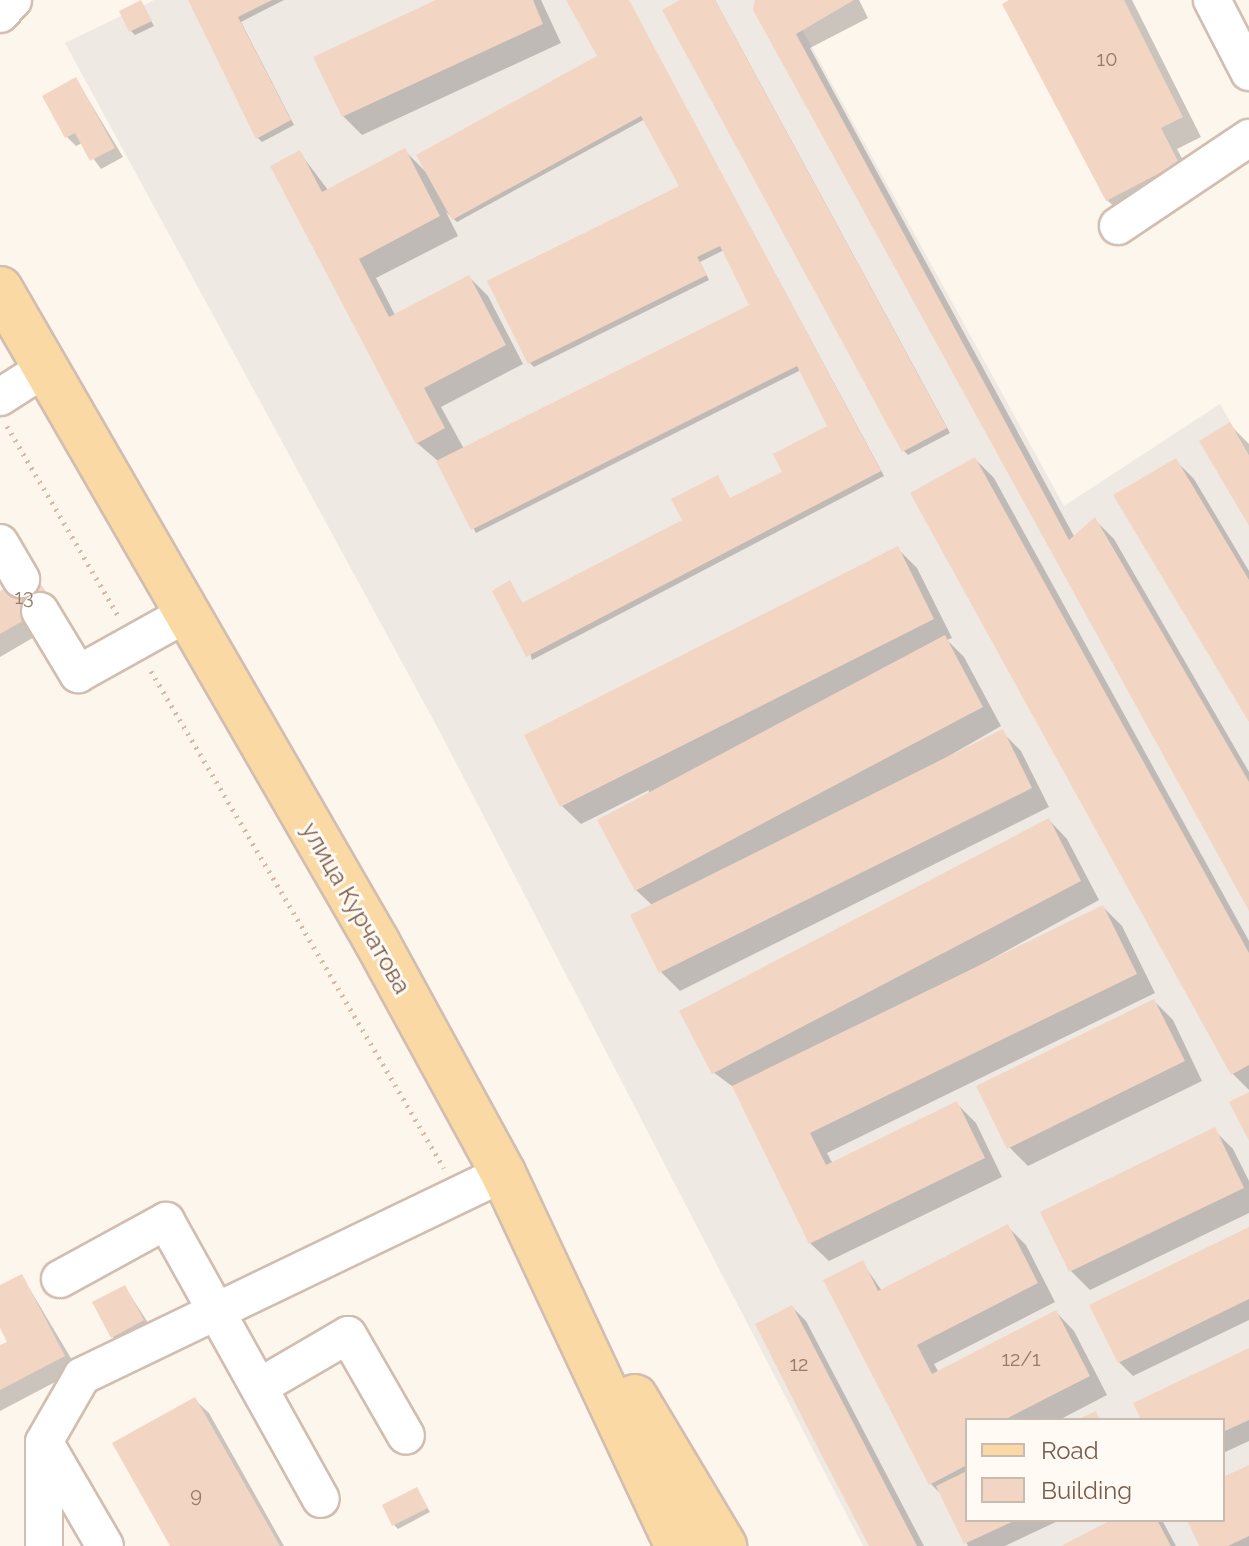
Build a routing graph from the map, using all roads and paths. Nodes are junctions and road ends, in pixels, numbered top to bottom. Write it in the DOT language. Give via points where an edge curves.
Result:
graph roads {
  1 [pos="13,0"];
  2 [pos="1212,0"];
  3 [pos="0,14"];
  4 [pos="1244,51"];
  5 [pos="1249,138"];
  6 [pos="1118,226"];
  7 [pos="0,289"];
  8 [pos="47,367"];
  9 [pos="0,397"];
  10 [pos="0,415"];
  11 [pos="0,543"];
  12 [pos="21,579"];
  13 [pos="40,611"];
  14 [pos="186,614"];
  15 [pos="134,643"];
  16 [pos="503,1173"];
  17 [pos="459,1194"];
  18 [pos="60,1279"];
  19 [pos="217,1309"];
  20 [pos="259,1387"];
  21 [pos="406,1436"];
  22 [pos="44,1442"];
  23 [pos="321,1499"];
  24 [pos="44,1546"];
  25 [pos="105,1546"];
  26 [pos="678,1546"];
  27 [pos="724,1546"];
  1 -- 3 [label="street"];
  2 -- 4 [label="street"];
  5 -- 6 [label="street"];
  7 -- 8 [label="main road, улица Курчатова"];
  8 -- 9 [label="street"];
  8 -- 14 [label="main road, улица Курчатова"];
  10 -- 15 [label="path"];
  11 -- 12 [label="street"];
  13 -- 15 [label="street" via="78,674"];
  14 -- 15 [label="street"];
  14 -- 16 [label="main road, улица Курчатова" via="377,942"];
  15 -- 17 [label="path"];
  16 -- 17 [label="street"];
  16 -- 26 [label="main road, улица Курчатова"];
  16 -- 27 [label="main road"];
  17 -- 19 [label="street"];
  18 -- 19 [label="street" via="166,1221"];
  19 -- 20 [label="street"];
  19 -- 22 [label="street" via="82,1376"];
  20 -- 21 [label="street" via="348,1335"];
  20 -- 23 [label="street"];
  22 -- 24 [label="street"];
  22 -- 25 [label="street"];
}
